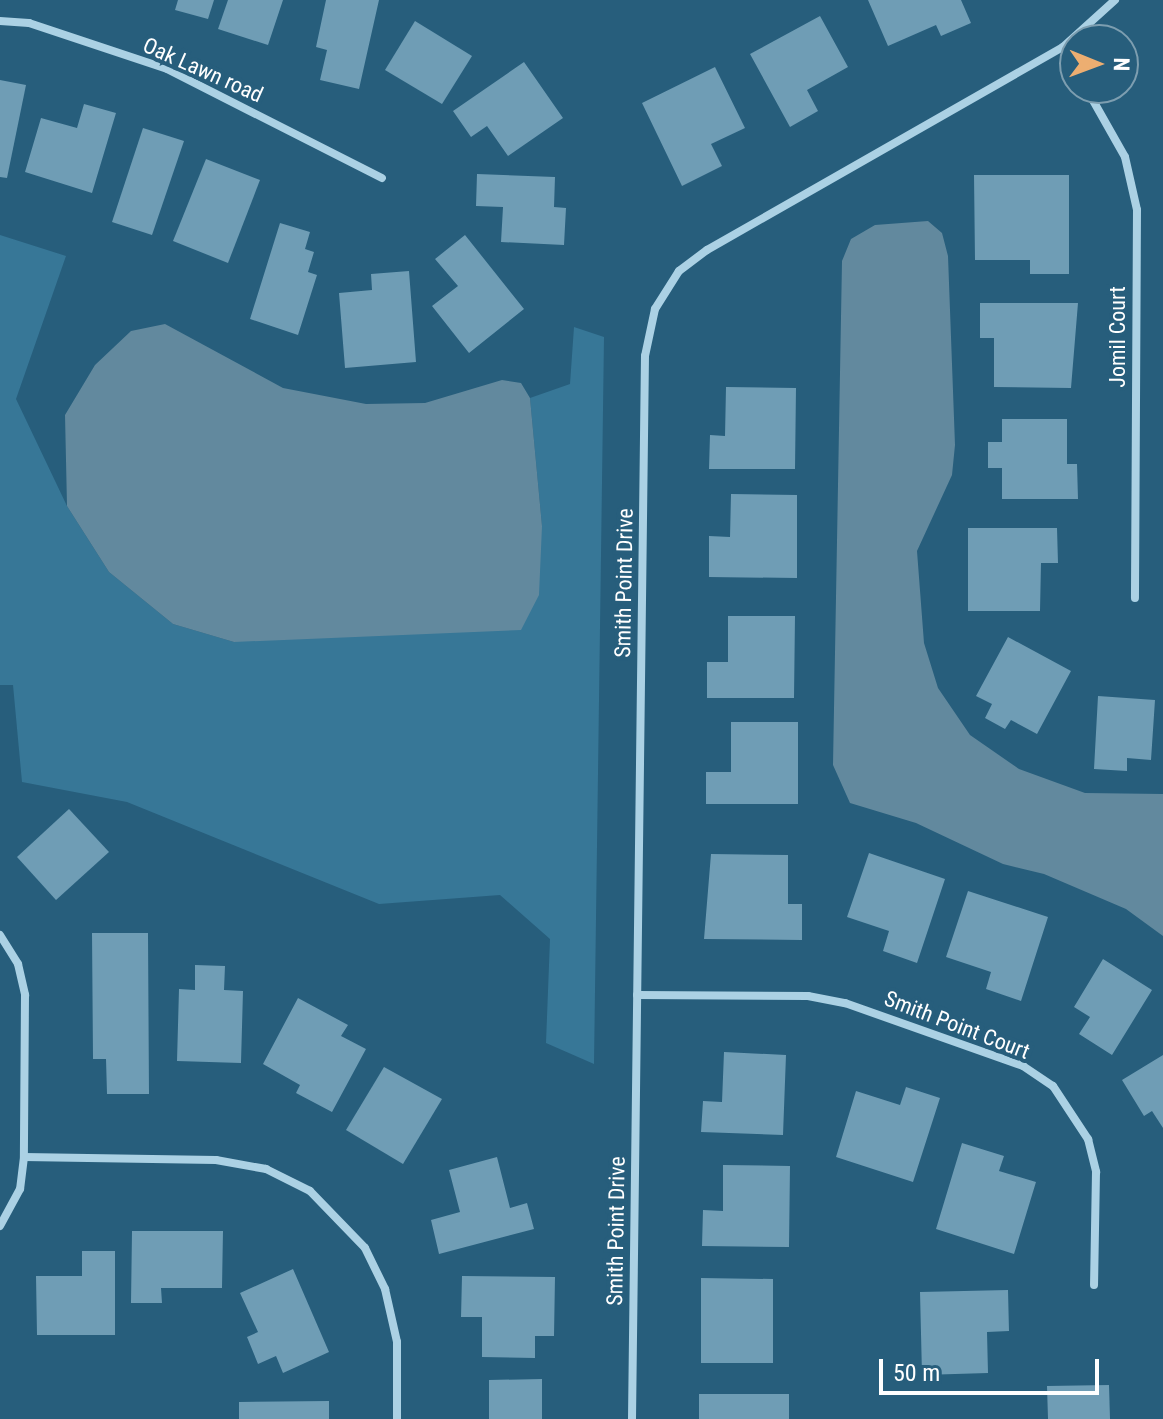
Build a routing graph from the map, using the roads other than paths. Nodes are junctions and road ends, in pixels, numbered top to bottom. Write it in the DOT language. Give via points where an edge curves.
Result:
graph roads {
  1 [pos="1115,0"];
  2 [pos="0,21"];
  3 [pos="1088,24"];
  4 [pos="1059,49"];
  5 [pos="1095,104"];
  6 [pos="382,178"];
  7 [pos="1135,598"];
  8 [pos="0,935"];
  9 [pos="637,995"];
  10 [pos="24,1157"];
  11 [pos="0,1226"];
  12 [pos="1094,1285"];
  13 [pos="397,1419"];
  14 [pos="632,1419"];
  1 -- 3 [label="street, Smith Point Drive"];
  2 -- 6 [label="street, Oak Lawn road" via="29,23 167,69"];
  4 -- 9 [label="street, Smith Point Drive" via="707,250 679,271 655,309 645,356"];
  5 -- 7 [label="street, Jomil Court" via="1125,157 1137,210"];
  8 -- 10 [label="street" via="18,964 25,995"];
  9 -- 12 [label="street, Smith Point Court" via="808,996 845,1003 1023,1066 1053,1086 1088,1139 1096,1172"];
  9 -- 14 [label="street, Smith Point Drive"];
  10 -- 11 [label="street" via="20,1189"];
  10 -- 13 [label="street" via="216,1160 266,1169 310,1191 365,1248 385,1289 397,1342"];
}
